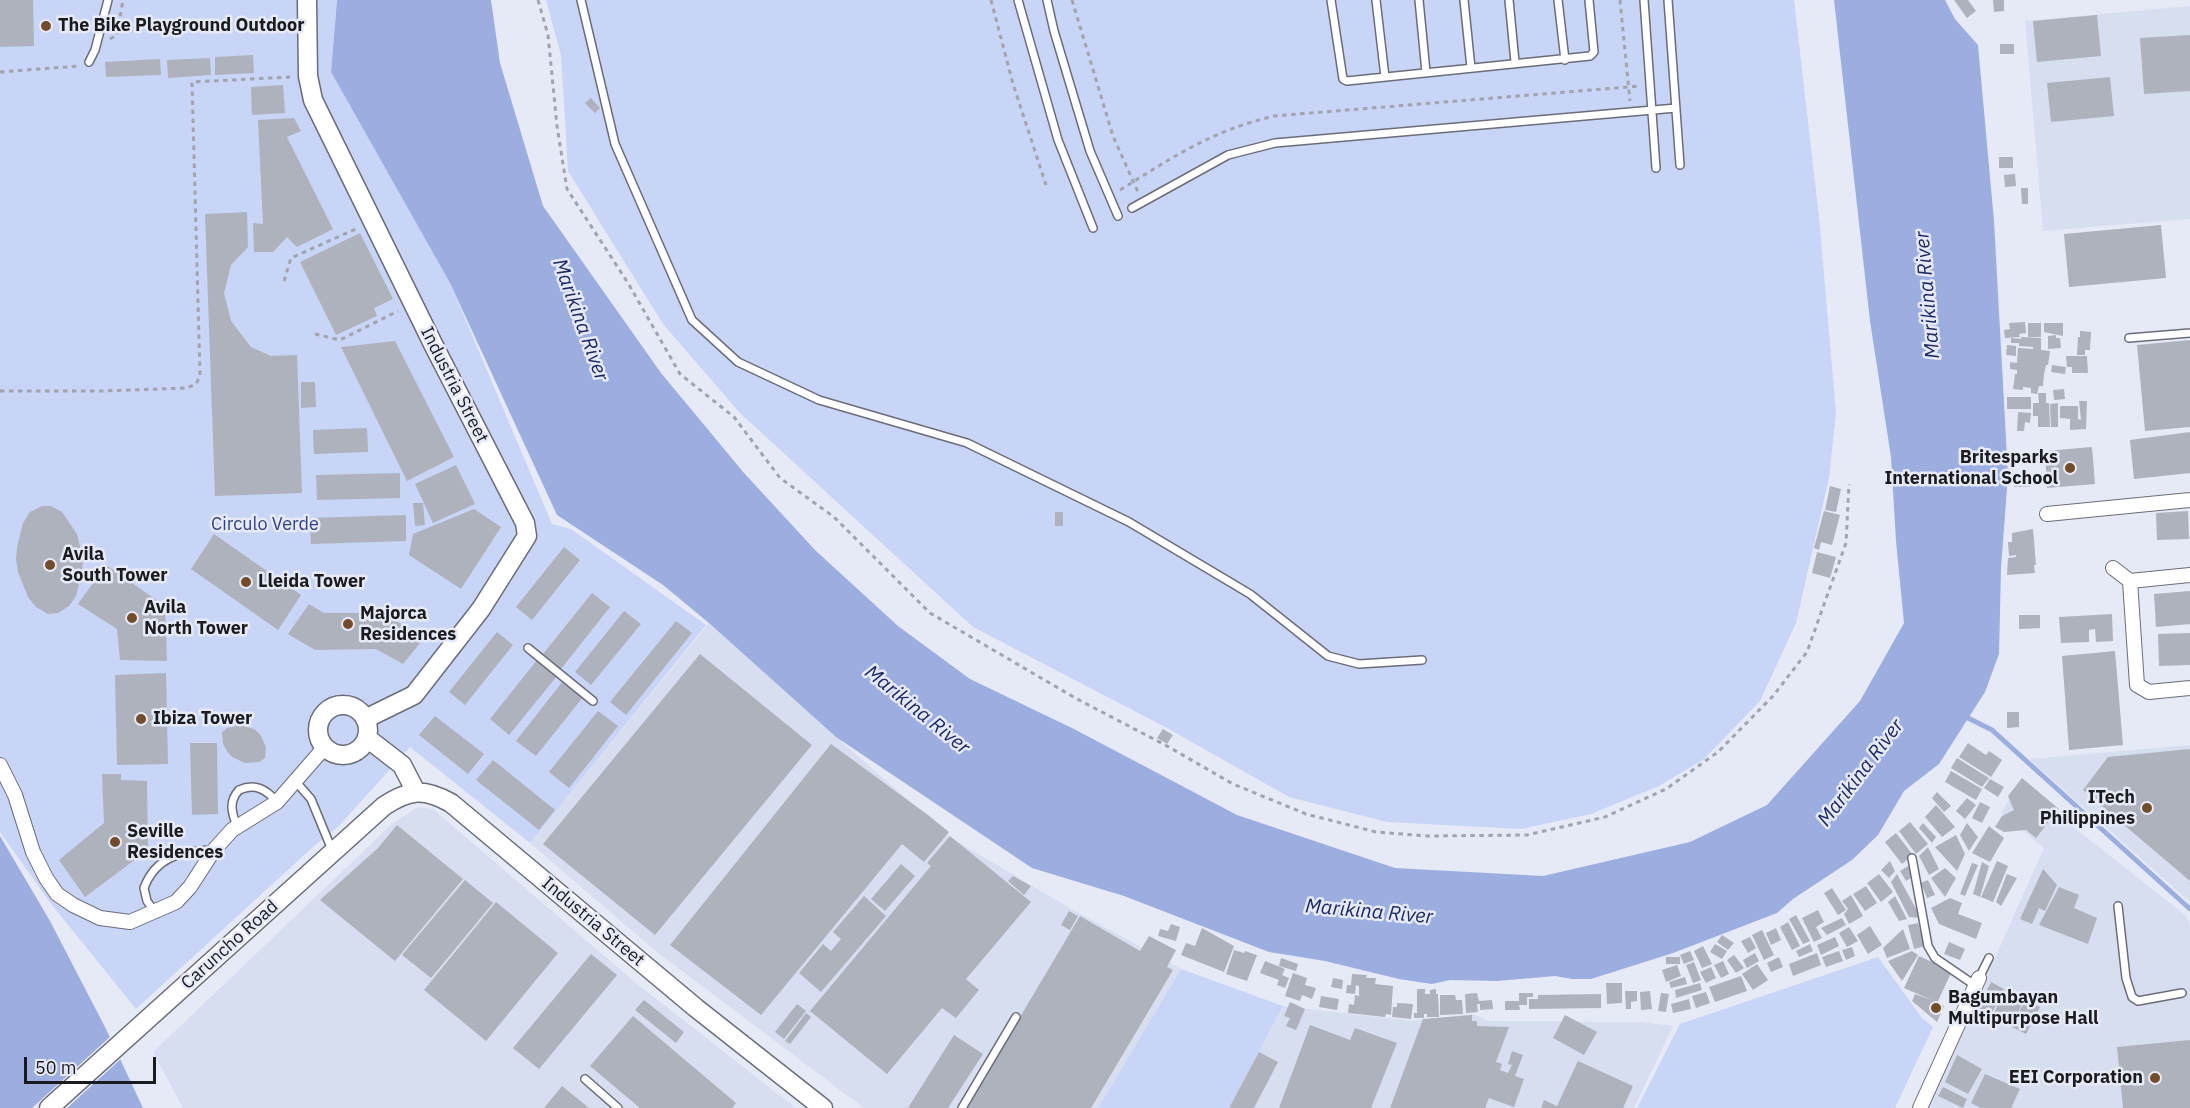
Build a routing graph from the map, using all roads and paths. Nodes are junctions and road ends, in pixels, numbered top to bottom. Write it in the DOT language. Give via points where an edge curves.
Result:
graph roads {
  1 [pos="108,0"];
  2 [pos="307,0"];
  3 [pos="538,0"];
  4 [pos="581,0"];
  5 [pos="992,0"];
  6 [pos="1018,0"];
  7 [pos="1047,0"];
  8 [pos="1072,0"];
  9 [pos="1331,0"];
  10 [pos="1376,0"];
  11 [pos="1419,0"];
  12 [pos="1464,0"];
  13 [pos="1509,0"];
  14 [pos="1558,0"];
  15 [pos="1589,0"];
  16 [pos="1620,0"];
  17 [pos="1644,0"];
  18 [pos="1668,0"];
  19 [pos="1565,60"];
  20 [pos="1515,62"];
  21 [pos="88,63"];
  22 [pos="1471,68"];
  23 [pos="0,72"];
  24 [pos="1426,72"];
  25 [pos="308,76"];
  26 [pos="1385,77"];
  27 [pos="1650,86"];
  28 [pos="1628,87"];
  29 [pos="1676,108"];
  30 [pos="1652,110"];
  31 [pos="1631,112"];
  32 [pos="1680,165"];
  33 [pos="1656,168"];
  34 [pos="1133,182"];
  35 [pos="1046,185"];
  36 [pos="1109,196"];
  37 [pos="1143,202"];
  38 [pos="1132,207"];
  39 [pos="1118,216"];
  40 [pos="372,222"];
  41 [pos="1093,228"];
  42 [pos="284,281"];
  43 [pos="413,304"];
  44 [pos="2190,333"];
  45 [pos="315,334"];
  46 [pos="2129,338"];
  47 [pos="0,391"];
  48 [pos="1849,484"];
  49 [pos="2190,501"];
  50 [pos="2047,514"];
  51 [pos="2113,568"];
  52 [pos="2190,575"];
  53 [pos="2130,581"];
  54 [pos="528,648"];
  55 [pos="1422,660"];
  56 [pos="2190,688"];
  57 [pos="593,701"];
  58 [pos="366,719"];
  59 [pos="367,738"];
  60 [pos="324,747"];
  61 [pos="0,765"];
  62 [pos="296,782"];
  63 [pos="416,792"];
  64 [pos="277,802"];
  65 [pos="237,827"];
  66 [pos="214,850"];
  67 [pos="333,853"];
  68 [pos="1912,858"];
  69 [pos="2118,906"];
  70 [pos="154,911"];
  71 [pos="1989,957"];
  72 [pos="1978,982"];
  73 [pos="2182,993"];
  74 [pos="1016,1017"];
  75 [pos="585,1079"];
  76 [pos="50,1108"];
  77 [pos="618,1108"];
  78 [pos="823,1108"];
  79 [pos="963,1108"];
  80 [pos="1920,1108"];
  1 -- 21 [label="lane"];
  2 -- 25 [label="street, Industria Street"];
  3 -- 48 [label="path" via="548,35 567,189 628,283 680,374 734,417 780,478 834,517 930,614 1233,784 1306,814 1376,832 1527,835 1605,817 1666,789 1718,752 1773,696 1807,652 1846,543"];
  4 -- 55 [label="lane" via="619,154 692,320 738,362 819,400 967,443 1129,522 1250,594 1328,656 1359,664"];
  5 -- 35 [label="path" via="1013,84"];
  6 -- 41 [label="lane" via="1059,140"];
  7 -- 36 [label="lane" via="1083,130"];
  8 -- 34 [label="path" via="1113,136"];
  9 -- 26 [label="lane" via="1343,79"];
  10 -- 26 [label="lane"];
  11 -- 24 [label="lane"];
  12 -- 22 [label="lane"];
  13 -- 20 [label="lane"];
  14 -- 19 [label="lane"];
  15 -- 19 [label="lane" via="1594,52"];
  16 -- 28 [label="path"];
  17 -- 27 [label="lane"];
  18 -- 29 [label="lane"];
  19 -- 20 [label="lane"];
  20 -- 22 [label="lane"];
  21 -- 23 [label="path"];
  22 -- 24 [label="lane"];
  24 -- 26 [label="lane"];
  25 -- 40 [label="street, Industria Street" via="313,100"];
  25 -- 47 [label="path" via="192,82 200,376 196,384 187,388"];
  27 -- 28 [label="path"];
  27 -- 30 [label="lane"];
  28 -- 31 [label="path"];
  28 -- 34 [label="path" via="1274,116 1208,137"];
  29 -- 30 [label="lane"];
  29 -- 32 [label="lane"];
  30 -- 31 [label="lane"];
  30 -- 33 [label="lane"];
  31 -- 37 [label="lane" via="1275,143 1228,155"];
  34 -- 36 [label="path"];
  34 -- 37 [label="path"];
  36 -- 39 [label="lane"];
  37 -- 38 [label="lane"];
  40 -- 42 [label="path" via="291,258"];
  40 -- 43 [label="street, Industria Street"];
  43 -- 45 [label="path" via="340,340"];
  43 -- 58 [label="street, Industria Street" via="525,524 527,536 481,609 414,694"];
  44 -- 46 [label="lane"];
  49 -- 50 [label="street"];
  51 -- 53 [label="street"];
  52 -- 53 [label="street"];
  53 -- 56 [label="street" via="2137,684 2149,692"];
  54 -- 57 [label="lane"];
  58 -- 59 [label="street"];
  58 -- 60 [label="street" via="346,706 329,710 318,731"];
  59 -- 60 [label="street" via="363,747 345,756"];
  59 -- 63 [label="street" via="402,765"];
  60 -- 62 [label="street"];
  61 -- 70 [label="street" via="15,795 33,852 57,894 100,918 130,922"];
  62 -- 64 [label="street"];
  62 -- 67 [label="lane" via="311,799"];
  63 -- 67 [label="street, Caruncho Road" via="400,795 384,806"];
  63 -- 78 [label="street, Industria Street" via="435,794 451,804"];
  64 -- 65 [label="street"];
  64 -- 65 [label="lane" via="257,787 239,790 231,804"];
  65 -- 66 [label="street"];
  66 -- 70 [label="street" via="183,895"];
  66 -- 70 [label="lane" via="178,854 156,867 144,888"];
  67 -- 76 [label="street, Caruncho Road"];
  68 -- 72 [label="lane" via="1928,946 1935,958"];
  69 -- 73 [label="lane" via="2126,978 2132,997 2138,1001"];
  71 -- 72 [label="lane"];
  72 -- 80 [label="street"];
  74 -- 79 [label="lane"];
  75 -- 77 [label="lane"];
}
